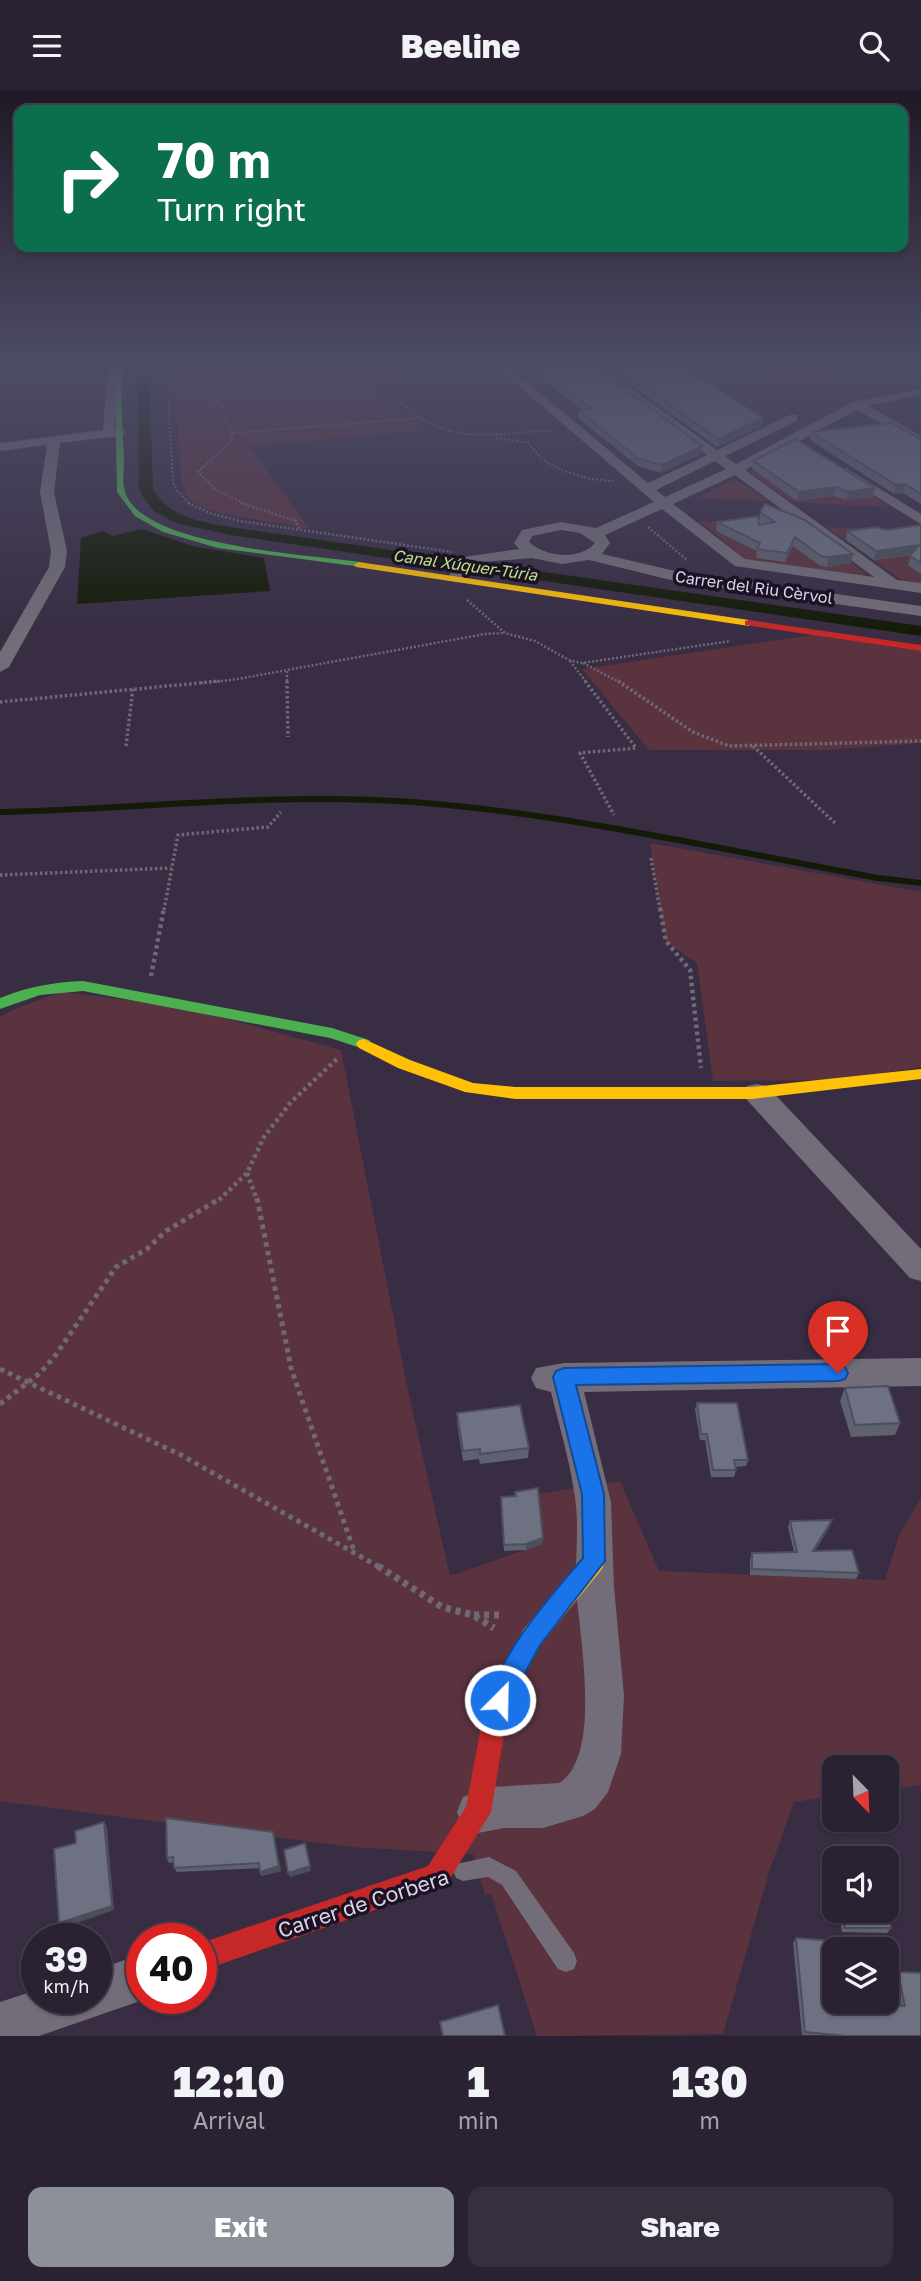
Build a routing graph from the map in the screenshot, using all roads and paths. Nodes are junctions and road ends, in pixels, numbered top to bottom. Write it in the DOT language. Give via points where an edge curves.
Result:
graph roads {
  1 [pos="52,454"];
  2 [pos="113,454"];
  3 [pos="171,454"];
  4 [pos="217,454"];
  5 [pos="533,454"];
  6 [pos="604,454"];
  7 [pos="714,454"];
  8 [pos="721,454"];
  9 [pos="773,454"];
  10 [pos="717,456"];
  11 [pos="829,460"];
  12 [pos="735,470"];
  13 [pos="641,484"];
  14 [pos="662,502"];
  15 [pos="921,520"];
  16 [pos="299,529"];
  17 [pos="595,546"];
  18 [pos="533,553"];
  19 [pos="475,558"];
  20 [pos="456,576"];
  21 [pos="894,584"];
  22 [pos="921,588"];
  23 [pos="921,605"];
  24 [pos="921,611"];
  25 [pos="505,633"];
  26 [pos="740,640"];
  27 [pos="921,647"];
  28 [pos="569,660"];
  29 [pos="582,663"];
  30 [pos="0,667"];
  31 [pos="287,671"];
  32 [pos="133,688"];
  33 [pos="0,702"];
  34 [pos="288,737"];
  35 [pos="921,741"];
  36 [pos="126,746"];
  37 [pos="753,746"];
  38 [pos="281,811"];
  39 [pos="614,815"];
  40 [pos="835,824"];
  41 [pos="651,858"];
  42 [pos="172,868"];
  43 [pos="0,875"];
  44 [pos="147,997"];
  45 [pos="0,1004"];
  46 [pos="352,1038"];
  47 [pos="921,1074"];
  48 [pos="702,1093"];
  49 [pos="757,1093"];
  50 [pos="247,1173"];
  51 [pos="921,1269"];
  52 [pos="0,1369"];
  53 [pos="921,1372"];
  54 [pos="29,1381"];
  55 [pos="0,1404"];
  56 [pos="354,1551"];
  57 [pos="594,1561"];
  58 [pos="473,1615"];
  59 [pos="478,1812"];
  60 [pos="437,1876"];
  61 [pos="217,1952"];
  62 [pos="566,1961"];
  63 [pos="35,2014"];
  64 [pos="0,2026"];
  1 -- 30 [label="street" via="47,492 60,551 57,568"];
  2 -- 20 [label="street" via="125,503 145,521 196,540"];
  3 -- 16 [label="path" via="179,496 198,509"];
  4 -- 16 [label="path" via="198,472 205,483 254,509 296,520"];
  5 -- 13 [label="path" via="582,478"];
  6 -- 13 [label="street"];
  7 -- 10 [label="street"];
  8 -- 10 [label="street"];
  9 -- 12 [label="street"];
  10 -- 12 [label="street"];
  10 -- 13 [label="street"];
  11 -- 15 [label="street"];
  12 -- 14 [label="street"];
  12 -- 21 [label="street"];
  13 -- 14 [label="street"];
  14 -- 17 [label="street"];
  14 -- 21 [label="street" via="740,563"];
  16 -- 19 [label="path"];
  17 -- 18 [label="street" via="554,558"];
  17 -- 18 [label="street" via="561,526 527,533 521,543"];
  17 -- 23 [label="street, Carrer del Riu Cèrvol" via="680,571"];
  17 -- 24 [label="street, Carrer del Riu Cèrvol" via="675,576"];
  18 -- 19 [label="street"];
  19 -- 20 [label="street"];
  20 -- 25 [label="path" via="449,585"];
  20 -- 27 [label="street"];
  21 -- 22 [label="street"];
  25 -- 28 [label="path" via="535,641"];
  25 -- 31 [label="path"];
  26 -- 29 [label="path"];
  28 -- 29 [label="path"];
  28 -- 39 [label="path" via="636,748 580,753"];
  29 -- 37 [label="path" via="626,686 693,732 729,746"];
  31 -- 32 [label="path"];
  31 -- 34 [label="path"];
  32 -- 33 [label="path"];
  32 -- 36 [label="path"];
  35 -- 37 [label="path"];
  37 -- 40 [label="path"];
  38 -- 42 [label="path" via="268,827 178,835"];
  41 -- 48 [label="path" via="666,941 690,970"];
  42 -- 43 [label="path"];
  42 -- 44 [label="path"];
  44 -- 45 [label="street" via="56,986"];
  44 -- 46 [label="street"];
  46 -- 48 [label="street" via="414,1069 471,1088 515,1093"];
  46 -- 50 [label="path" via="291,1102 264,1137"];
  47 -- 49 [label="street"];
  48 -- 49 [label="street"];
  49 -- 51 [label="street"];
  50 -- 54 [label="path" via="217,1201 116,1267 55,1356"];
  50 -- 56 [label="path" via="256,1193 291,1368"];
  52 -- 54 [label="path"];
  53 -- 57 [label="street" via="554,1377 593,1494"];
  54 -- 55 [label="path"];
  54 -- 56 [label="path" via="180,1455"];
  56 -- 58 [label="path" via="442,1607"];
  57 -- 59 [label="street" via="532,1637 506,1683 495,1716"];
  57 -- 59 [label="street" via="605,1694 604,1737 596,1768 583,1792 564,1805 491,1807"];
  59 -- 60 [label="street"];
  60 -- 61 [label="street, Carrer de Corbera"];
  60 -- 62 [label="lane, Carrer de Corbera" via="489,1867 509,1878"];
  63 -- 64 [label="street"];
}
